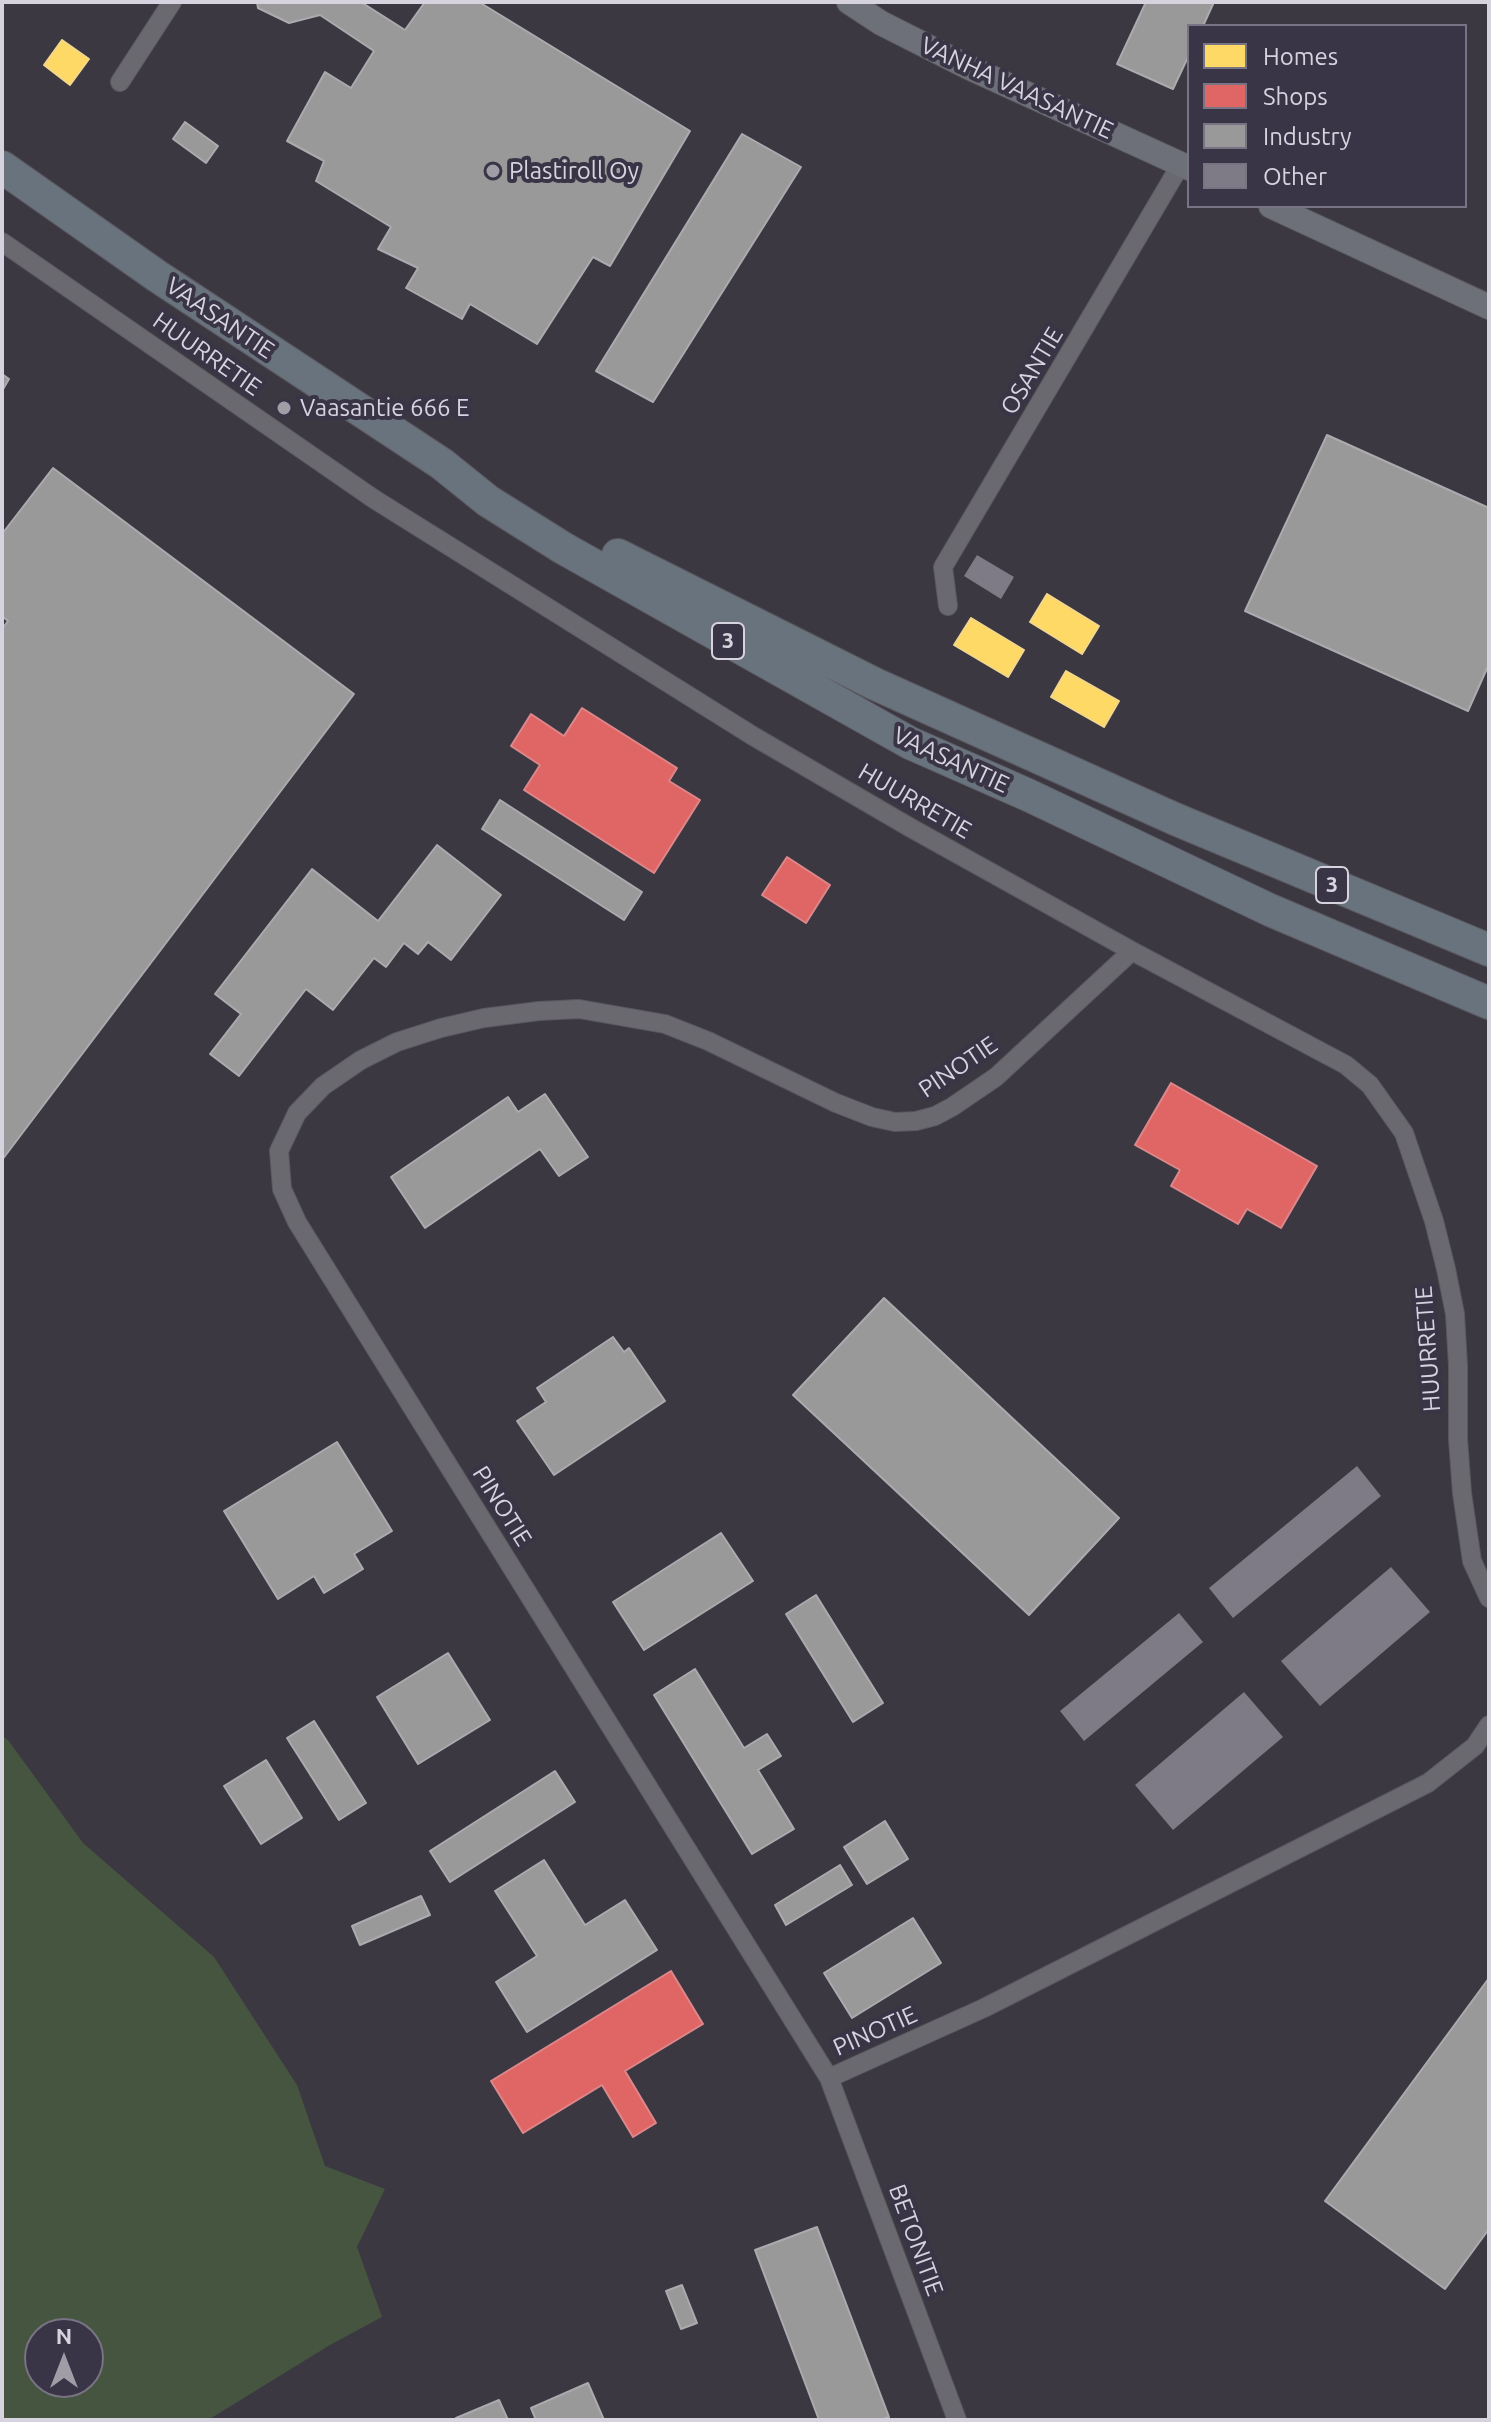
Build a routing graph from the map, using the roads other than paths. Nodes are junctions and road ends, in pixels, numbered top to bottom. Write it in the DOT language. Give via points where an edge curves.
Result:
graph roads {
  1 [pos="172,2"];
  2 [pos="849,2"];
  3 [pos="120,82"];
  4 [pos="1185,166"];
  5 [pos="2,167"];
  6 [pos="1275,208"];
  7 [pos="2,242"];
  8 [pos="1489,307"];
  9 [pos="442,464"];
  10 [pos="948,606"];
  11 [pos="1489,950"];
  12 [pos="1132,951"];
  13 [pos="1481,1003"];
  14 [pos="1489,1598"];
  15 [pos="1489,1725"];
  16 [pos="829,2078"];
  17 [pos="957,2420"];
  1 -- 3 [label="street"];
  2 -- 4 [label="main road, VANHA VAASANTIE" via="968,67"];
  4 -- 10 [label="street, OSANTIE" via="943,567"];
  5 -- 9 [label="highway, VAASANTIE / 3"];
  6 -- 8 [label="main road"];
  7 -- 12 [label="street, HUURRETIE" via="374,499 505,582 753,736"];
  9 -- 11 [label="highway, VAASANTIE / 3" via="875,684 1175,819"];
  9 -- 13 [label="highway, VAASANTIE / 3" via="488,501 563,548 910,743"];
  12 -- 14 [label="street, HUURRETIE" via="1346,1065 1370,1085 1404,1133 1434,1221 1455,1314 1462,1493 1472,1561"];
  12 -- 16 [label="street, PINOTIE" via="996,1077 952,1107 916,1121 872,1117 665,1024 579,1009 484,1018 397,1042 323,1086 297,1113 279,1151 282,1189 297,1222"];
  15 -- 16 [label="street, PINOTIE" via="1475,1746 1428,1783 984,2008"];
  16 -- 17 [label="street, BETONITIE"];
}
